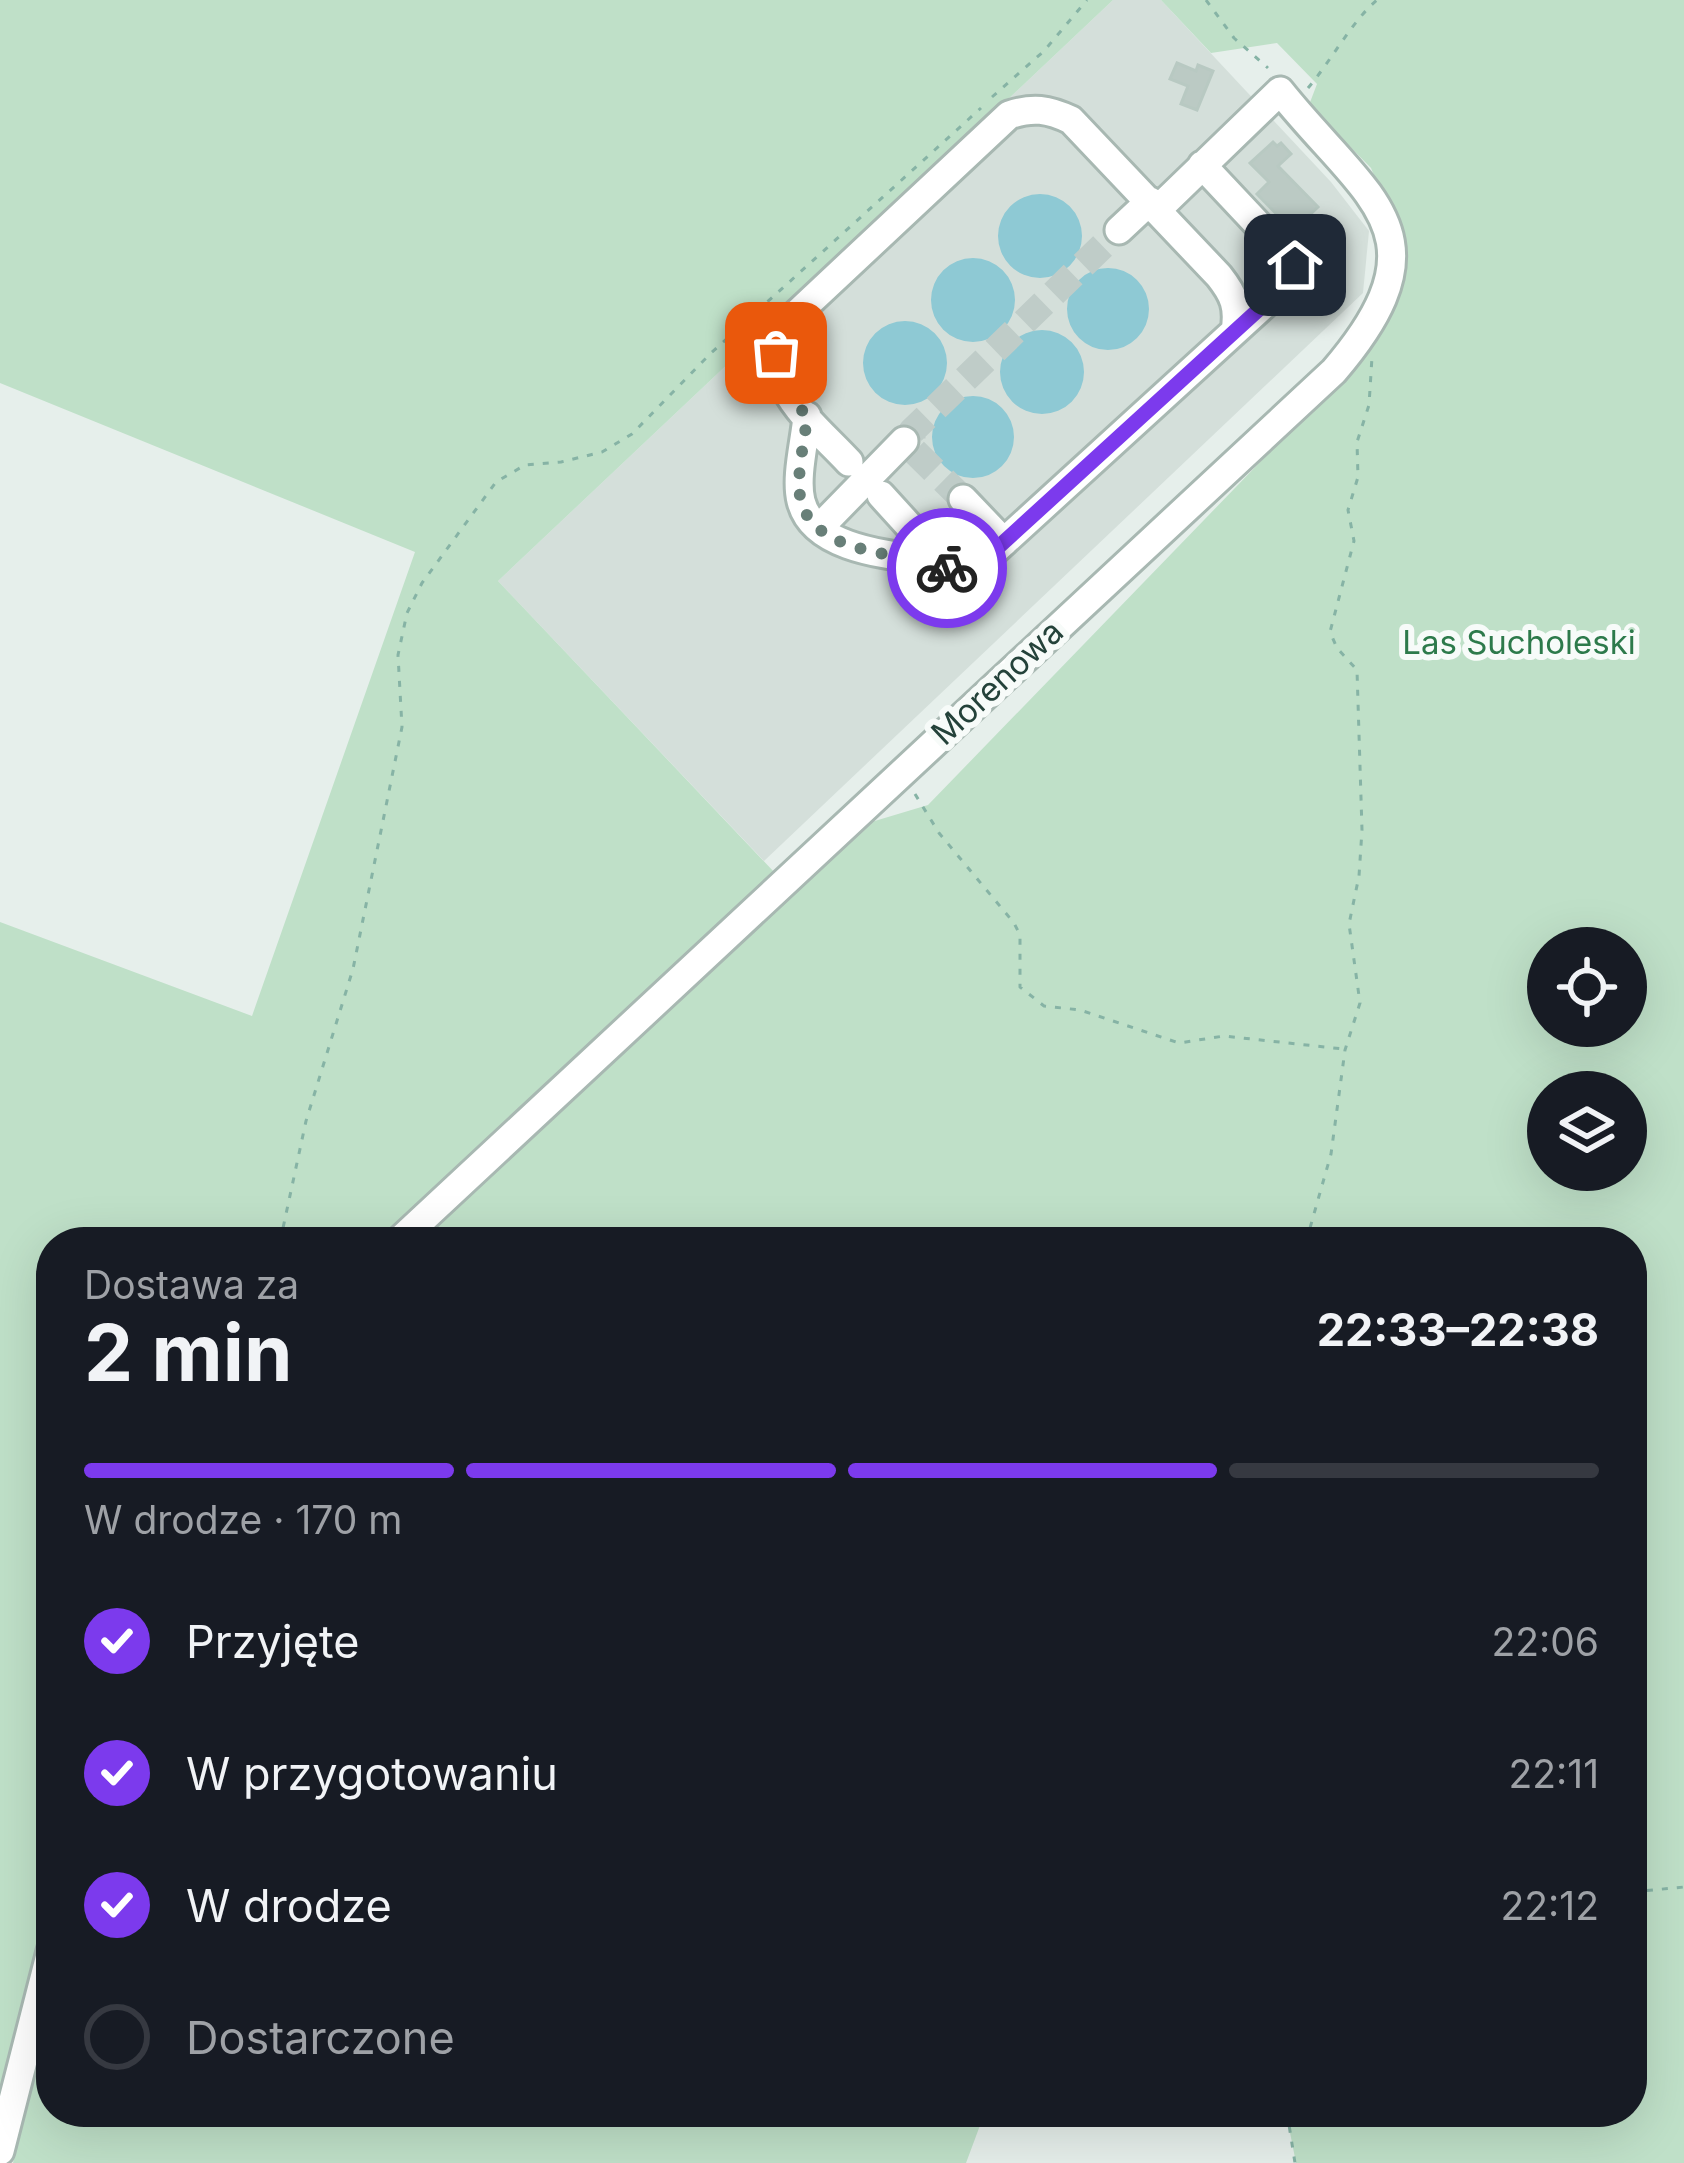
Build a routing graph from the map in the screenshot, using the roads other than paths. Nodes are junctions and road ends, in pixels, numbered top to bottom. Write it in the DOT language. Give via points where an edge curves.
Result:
graph roads {
  1 [pos="1202,165"];
  2 [pos="1154,205"];
  3 [pos="1119,230"];
  4 [pos="1235,331"];
  5 [pos="807,416"];
  6 [pos="904,441"];
  7 [pos="849,462"];
  8 [pos="881,495"];
  9 [pos="963,499"];
  10 [pos="820,527"];
  11 [pos="1004,542"];
  12 [pos="941,562"];
  13 [pos="414,1227"];
  14 [pos="36,2010"];
  15 [pos="0,2151"];
  1 -- 2 [label="lane"];
  1 -- 4 [label="lane" via="1295,265 1291,280"];
  1 -- 13 [label="lane, Morenowa" via="1278,101 1351,167 1383,213 1392,253 1378,313 1363,337"];
  2 -- 3 [label="lane"];
  2 -- 4 [label="lane" via="1234,295"];
  2 -- 5 [label="lane" via="1071,120 1029,108 1009,115 789,322 779,337 777,374"];
  4 -- 11 [label="lane"];
  5 -- 7 [label="lane"];
  5 -- 10 [label="lane" via="800,499"];
  6 -- 10 [label="lane"];
  8 -- 12 [label="lane"];
  9 -- 11 [label="lane"];
  10 -- 12 [label="lane" via="842,546"];
  11 -- 12 [label="lane" via="960,582"];
  14 -- 15 [label="lane"];
}
